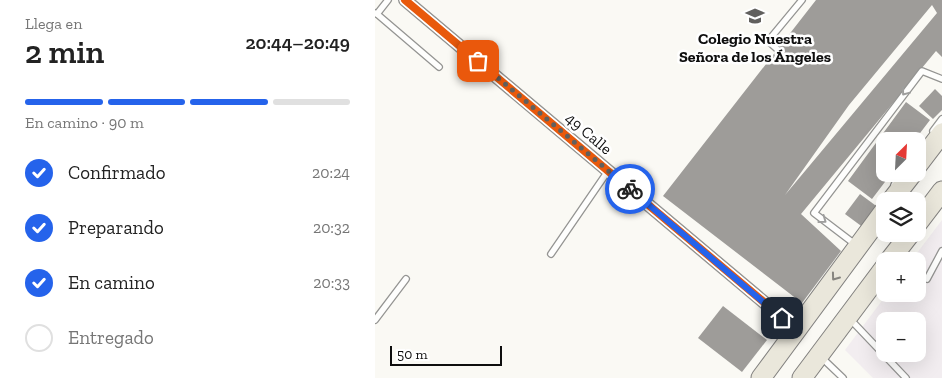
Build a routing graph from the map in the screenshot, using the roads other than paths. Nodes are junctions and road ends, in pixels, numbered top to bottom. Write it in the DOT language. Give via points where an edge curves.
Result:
graph roads {
  1 [pos="388,0"];
  2 [pos="405,0"];
  3 [pos="802,0"];
  4 [pos="376,13"];
  5 [pos="777,49"];
  6 [pos="439,67"];
  7 [pos="942,79"];
  8 [pos="942,119"];
  9 [pos="936,134"];
  10 [pos="926,151"];
  11 [pos="608,171"];
  12 [pos="942,191"];
  13 [pos="926,212"];
  14 [pos="876,222"];
  15 [pos="904,242"];
  16 [pos="858,246"];
  17 [pos="942,251"];
  18 [pos="896,252"];
  19 [pos="551,254"];
  20 [pos="406,279"];
  21 [pos="876,279"];
  22 [pos="927,279"];
  23 [pos="848,316"];
  24 [pos="375,320"];
  25 [pos="797,330"];
  26 [pos="819,355"];
  27 [pos="761,378"];
  28 [pos="802,378"];
  29 [pos="843,378"];
  30 [pos="906,378"];
  1 -- 4 [label="lane"];
  2 -- 11 [label="street, 49 Calle"];
  3 -- 5 [label="lane" via="768,41"];
  4 -- 6 [label="lane"];
  7 -- 16 [label="lane, one-way" via="922,71 814,213"];
  8 -- 9 [label="lane"];
  9 -- 10 [label="main road"];
  11 -- 19 [label="lane"];
  11 -- 25 [label="street, 49 Calle"];
  12 -- 13 [label="main road"];
  14 -- 16 [label="main road"];
  15 -- 18 [label="main road"];
  16 -- 25 [label="main road, one-way"];
  17 -- 22 [label="lane"];
  20 -- 24 [label="lane"];
  21 -- 23 [label="main road"];
  23 -- 26 [label="main road"];
  23 -- 30 [label="lane"];
  25 -- 27 [label="main road"];
  26 -- 28 [label="main road"];
  26 -- 29 [label="lane"];
}
